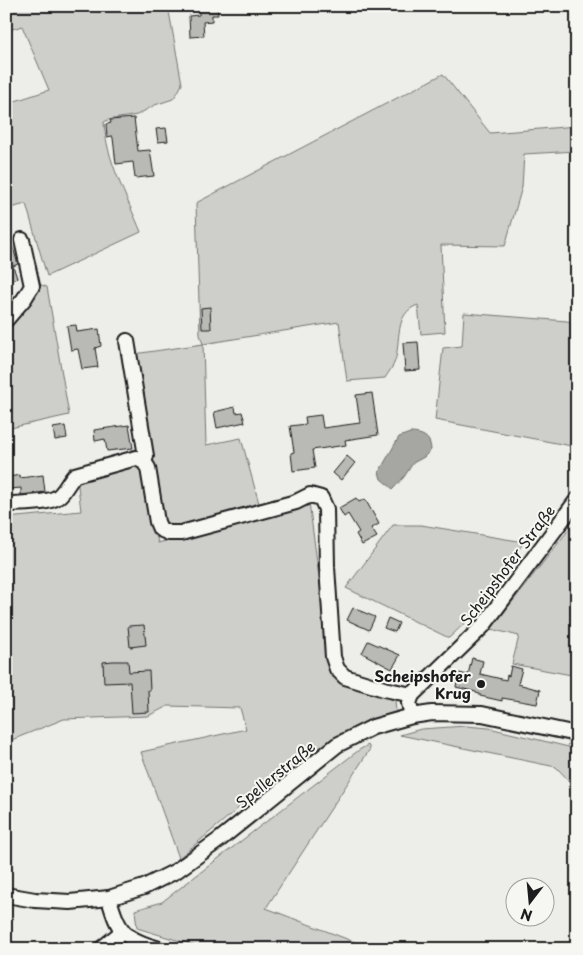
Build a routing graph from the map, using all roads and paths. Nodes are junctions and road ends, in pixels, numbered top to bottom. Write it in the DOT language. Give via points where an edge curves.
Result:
graph roads {
  1 [pos="22,240"];
  2 [pos="6,320"];
  3 [pos="127,342"];
  4 [pos="144,462"];
  5 [pos="577,500"];
  6 [pos="12,504"];
  7 [pos="412,695"];
  8 [pos="412,716"];
  9 [pos="577,734"];
  10 [pos="577,746"];
  11 [pos="577,757"];
  12 [pos="6,894"];
  13 [pos="109,898"];
  14 [pos="122,932"];
  15 [pos="101,949"];
  16 [pos="159,949"];
  1 -- 2 [label="street" via="32,286"];
  3 -- 4 [label="street" via="146,456"];
  4 -- 6 [label="street" via="136,458 75,475 55,500"];
  4 -- 7 [label="street" via="148,468 157,522 160,529 169,533 182,533 296,502 310,495 322,498 326,509 333,657 337,669 344,677"];
  5 -- 7 [label="street, Scheipshofer Straße" via="483,626"];
  7 -- 8 [label="street"];
  8 -- 9 [label="street, Spellerstraße" via="482,714"];
  8 -- 13 [label="street, Spellerstraße" via="373,727 337,745 176,871 144,887"];
  10 -- 11 [label="path" via="568,744"];
  12 -- 13 [label="street, Spellerstraße" via="70,902"];
  13 -- 14 [label="street"];
  14 -- 15 [label="street"];
  14 -- 16 [label="street" via="132,940"];
}
